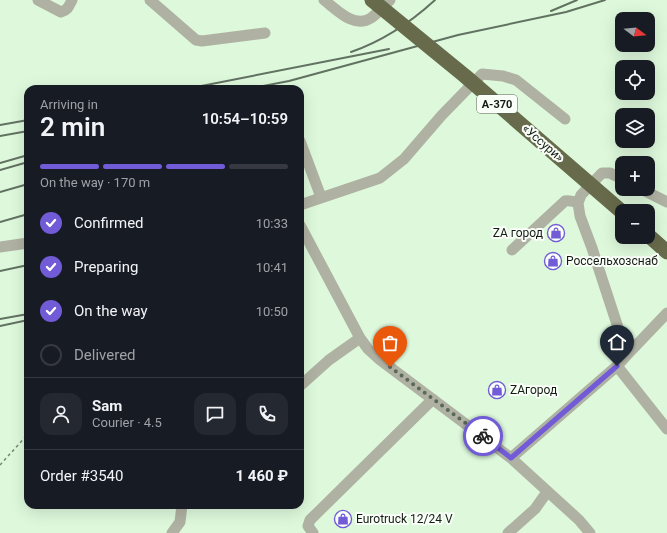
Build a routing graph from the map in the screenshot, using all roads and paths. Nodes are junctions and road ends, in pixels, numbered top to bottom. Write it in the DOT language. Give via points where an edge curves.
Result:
graph roads {
  1 [pos="38,0"];
  2 [pos="72,0"];
  3 [pos="150,0"];
  4 [pos="324,0"];
  5 [pos="372,0"];
  6 [pos="390,0"];
  7 [pos="265,33"];
  8 [pos="565,119"];
  9 [pos="304,152"];
  10 [pos="615,176"];
  11 [pos="655,196"];
  12 [pos="321,197"];
  13 [pos="667,202"];
  14 [pos="304,203"];
  15 [pos="578,204"];
  16 [pos="615,206"];
  17 [pos="304,233"];
  18 [pos="655,241"];
  19 [pos="24,244"];
  20 [pos="0,247"];
  21 [pos="512,250"];
  22 [pos="667,252"];
  23 [pos="667,313"];
  24 [pos="360,338"];
  25 [pos="626,355"];
  26 [pos="617,366"];
  27 [pos="304,382"];
  28 [pos="433,399"];
  29 [pos="667,429"];
  30 [pos="24,438"];
  31 [pos="511,458"];
  32 [pos="0,465"];
  33 [pos="547,492"];
  34 [pos="182,509"];
  35 [pos="172,533"];
  36 [pos="313,533"];
  37 [pos="508,533"];
  38 [pos="590,533"];
  1 -- 2 [label="street" via="61,12 66,11"];
  3 -- 7 [label="street" via="196,40"];
  4 -- 6 [label="street" via="345,16 360,21 370,18"];
  5 -- 16 [label="highway, «Уссури» / А-370, bridge" via="465,76"];
  8 -- 12 [label="street" via="516,80 482,74 442,115 414,149 380,178"];
  9 -- 12 [label="street"];
  10 -- 15 [label="street" via="602,173 581,195"];
  11 -- 13 [label="street"];
  12 -- 14 [label="street"];
  15 -- 21 [label="street" via="574,201 565,201"];
  15 -- 25 [label="street"];
  17 -- 24 [label="street"];
  18 -- 22 [label="highway"];
  19 -- 20 [label="street"];
  23 -- 25 [label="street"];
  24 -- 27 [label="street" via="329,360"];
  24 -- 28 [label="street" via="378,359"];
  25 -- 26 [label="street"];
  26 -- 29 [label="street"];
  26 -- 31 [label="street"];
  28 -- 31 [label="street"];
  28 -- 36 [label="street" via="310,520 308,526"];
  30 -- 32 [label="path"];
  31 -- 33 [label="street"];
  33 -- 37 [label="street" via="535,509"];
  33 -- 38 [label="street"];
  34 -- 35 [label="street" via="180,522"];
}
